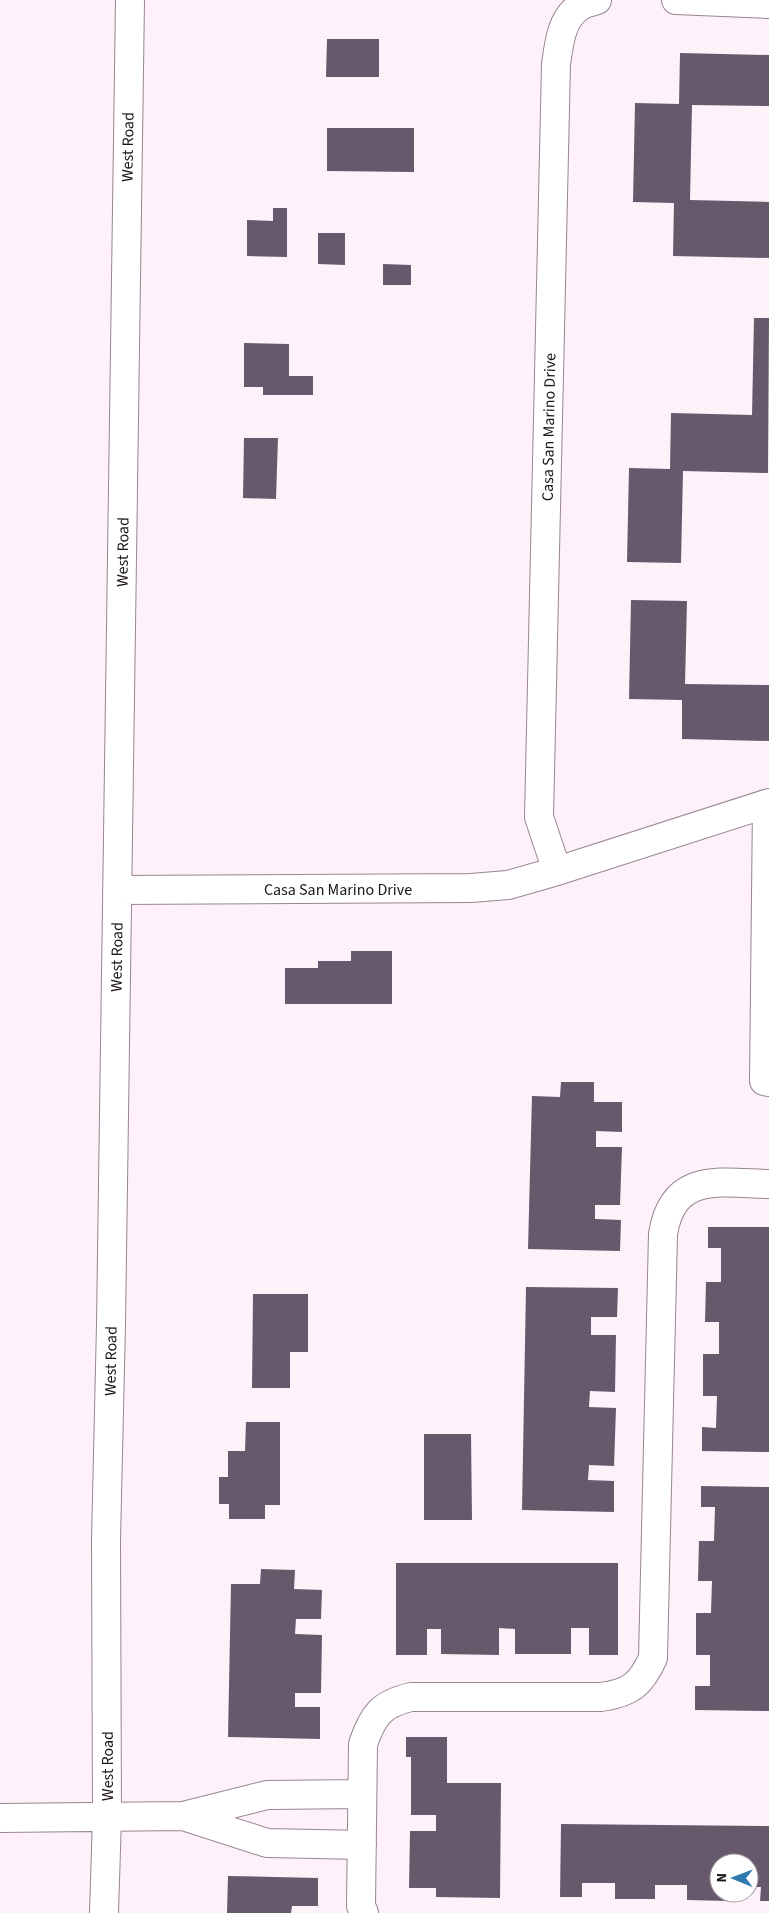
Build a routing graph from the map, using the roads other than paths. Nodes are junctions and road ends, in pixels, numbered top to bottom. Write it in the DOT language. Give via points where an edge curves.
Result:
graph roads {
  1 [pos="130,0"];
  2 [pos="597,0"];
  3 [pos="676,0"];
  4 [pos="769,4"];
  5 [pos="768,803"];
  6 [pos="557,871"];
  7 [pos="117,890"];
  8 [pos="769,1082"];
  9 [pos="769,1184"];
  10 [pos="362,1794"];
  11 [pos="183,1816"];
  12 [pos="107,1817"];
  13 [pos="0,1818"];
  14 [pos="362,1844"];
  15 [pos="104,1913"];
  16 [pos="364,1913"];
  1 -- 7 [label="street, West Road"];
  2 -- 6 [label="street, Casa San Marino Drive" via="579,6 567,19 559,41 556,64 539,817"];
  3 -- 4 [label="street"];
  5 -- 6 [label="street, Casa San Marino Drive"];
  5 -- 8 [label="street" via="764,1081"];
  6 -- 7 [label="street, Casa San Marino Drive" via="508,885 471,888"];
  7 -- 12 [label="street, West Road" via="106,1541"];
  9 -- 10 [label="street" via="697,1184 674,1202 666,1216 653,1658 646,1674 630,1690 601,1697 411,1697 394,1701 380,1710 369,1726 363,1744"];
  10 -- 11 [label="street" via="267,1795"];
  10 -- 14 [label="street"];
  11 -- 12 [label="street"];
  11 -- 14 [label="street" via="267,1843"];
  12 -- 13 [label="street"];
  12 -- 15 [label="street, West Road"];
  14 -- 16 [label="street" via="361,1906"];
}
